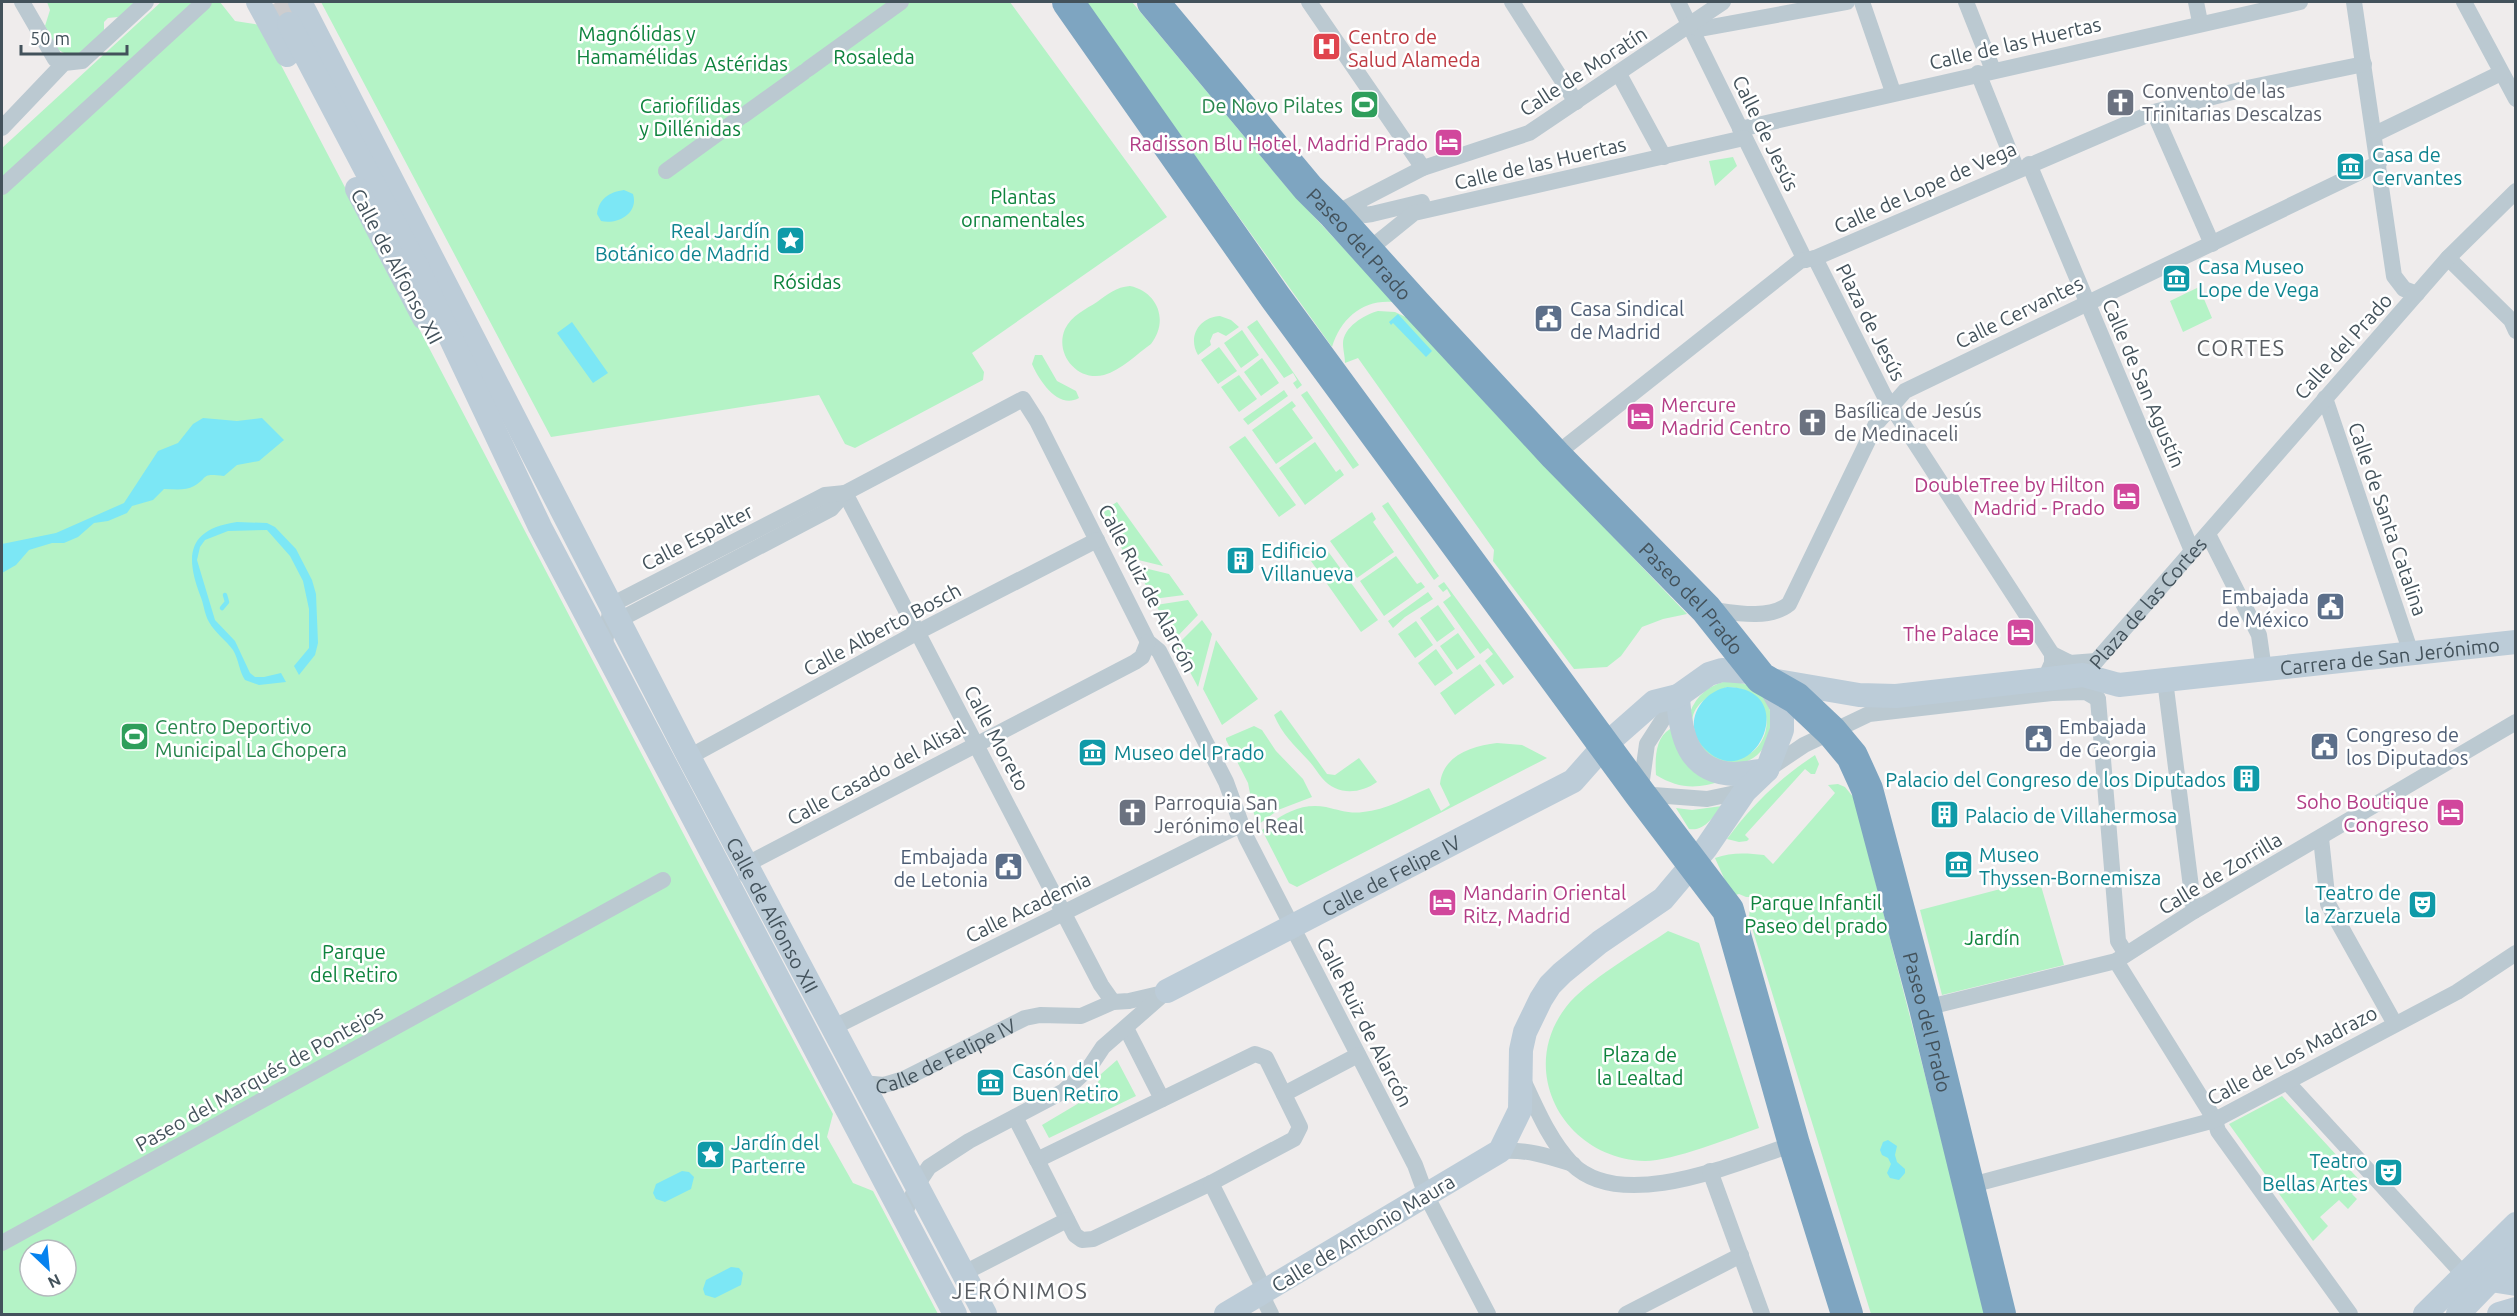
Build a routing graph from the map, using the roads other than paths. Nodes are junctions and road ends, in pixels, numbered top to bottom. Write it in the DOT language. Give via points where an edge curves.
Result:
graph roads {
  1 [pos="22,2"];
  2 [pos="146,2"];
  3 [pos="204,2"];
  4 [pos="258,2"];
  5 [pos="300,2"];
  6 [pos="902,2"];
  7 [pos="1068,2"];
  8 [pos="1153,2"];
  9 [pos="1512,2"];
  10 [pos="1678,2"];
  11 [pos="1723,2"];
  12 [pos="1847,2"];
  13 [pos="1862,2"];
  14 [pos="1966,2"];
  15 [pos="2196,2"];
  16 [pos="2300,2"];
  17 [pos="2354,2"];
  18 [pos="2464,2"];
  19 [pos="1315,3"];
  20 [pos="2200,22"];
  21 [pos="289,24"];
  22 [pos="1690,25"];
  23 [pos="64,63"];
  24 [pos="2364,64"];
  25 [pos="1986,72"];
  26 [pos="2501,73"];
  27 [pos="1620,74"];
  28 [pos="1893,92"];
  29 [pos="2516,99"];
  30 [pos="1576,102"];
  31 [pos="2154,112"];
  32 [pos="2,128"];
  33 [pos="1742,133"];
  34 [pos="2375,134"];
  35 [pos="1664,157"];
  36 [pos="2379,163"];
  37 [pos="2023,167"];
  38 [pos="1423,168"];
  39 [pos="666,171"];
  40 [pos="1484,186"];
  41 [pos="2,187"];
  42 [pos="2516,191"];
  43 [pos="1345,211"];
  44 [pos="2212,243"];
  45 [pos="1367,251"];
  46 [pos="2448,258"];
  47 [pos="1810,259"];
  48 [pos="417,267"];
  49 [pos="2417,294"];
  50 [pos="2088,302"];
  51 [pos="2514,323"];
  52 [pos="2325,398"];
  53 [pos="1023,399"];
  54 [pos="1891,405"];
  55 [pos="1555,455"];
  56 [pos="845,493"];
  57 [pos="562,512"];
  58 [pos="540,527"];
  59 [pos="2208,534"];
  60 [pos="1096,540"];
  61 [pos="2192,551"];
  62 [pos="1706,609"];
  63 [pos="615,612"];
  64 [pos="918,632"];
  65 [pos="1148,642"];
  66 [pos="2516,642"];
  67 [pos="604,649"];
  68 [pos="2411,653"];
  69 [pos="2052,654"];
  70 [pos="2089,668"];
  71 [pos="2264,670"];
  72 [pos="1761,678"];
  73 [pos="2165,680"];
  74 [pos="2049,686"];
  75 [pos="2119,686"];
  76 [pos="1678,696"];
  77 [pos="2098,699"];
  78 [pos="641,717"];
  79 [pos="2516,722"];
  80 [pos="1832,732"];
  81 [pos="976,744"];
  82 [pos="1605,746"];
  83 [pos="689,757"];
  84 [pos="1767,770"];
  85 [pos="1745,791"];
  86 [pos="1640,794"];
  87 [pos="1240,825"];
  88 [pos="2321,838"];
  89 [pos="1692,863"];
  90 [pos="747,864"];
  91 [pos="663,880"];
  92 [pos="739,904"];
  93 [pos="2194,911"];
  94 [pos="1064,913"];
  95 [pos="1292,927"];
  96 [pos="2516,953"];
  97 [pos="2121,957"];
  98 [pos="782,987"];
  99 [pos="1167,991"];
  100 [pos="1113,1002"];
  101 [pos="1925,1008"];
  102 [pos="2395,1024"];
  103 [pos="834,1027"];
  104 [pos="1126,1028"];
  105 [pos="1358,1055"];
  106 [pos="1521,1077"];
  107 [pos="2287,1082"];
  108 [pos="862,1083"];
  109 [pos="1284,1094"];
  110 [pos="1162,1099"];
  111 [pos="1015,1117"];
  112 [pos="2215,1120"];
  113 [pos="1794,1144"];
  114 [pos="1500,1151"];
  115 [pos="1036,1160"];
  116 [pos="1573,1164"];
  117 [pos="1710,1171"];
  118 [pos="1211,1183"];
  119 [pos="917,1185"];
  120 [pos="1968,1186"];
  121 [pos="1426,1195"];
  122 [pos="903,1217"];
  123 [pos="1067,1220"];
  124 [pos="2516,1224"];
  125 [pos="2,1243"];
  126 [pos="2516,1254"];
  127 [pos="1741,1255"];
  128 [pos="964,1274"];
  129 [pos="2464,1275"];
  130 [pos="2489,1281"];
  131 [pos="2516,1284"];
  132 [pos="1267,1304"];
  133 [pos="2516,1309"];
  134 [pos="955,1314"];
  135 [pos="986,1314"];
  136 [pos="1226,1314"];
  137 [pos="1488,1314"];
  138 [pos="1626,1314"];
  139 [pos="1762,1314"];
  140 [pos="1847,1314"];
  141 [pos="2000,1314"];
  142 [pos="2350,1314"];
  143 [pos="2425,1314"];
  144 [pos="2458,1314"];
  145 [pos="2499,1314"];
  1 -- 23 [label="street" via="55,59"];
  2 -- 23 [label="street" via="82,61"];
  3 -- 41 [label="street"];
  4 -- 58 [label="street, Calle de Alfonso XII" via="420,310"];
  5 -- 57 [label="street, Calle de Alfonso XII"];
  6 -- 39 [label="street"];
  7 -- 82 [label="highway" via="1275,297"];
  8 -- 43 [label="highway, Paseo del Prado" via="1308,188"];
  9 -- 30 [label="street"];
  10 -- 22 [label="street, Calle de Jesús"];
  11 -- 22 [label="street, Calle de Moratín"];
  12 -- 22 [label="street" via="1700,28"];
  13 -- 28 [label="street"];
  14 -- 25 [label="street, Calle de San Agustín"];
  15 -- 20 [label="street"];
  16 -- 20 [label="street, Calle de las Huertas"];
  17 -- 24 [label="street"];
  18 -- 26 [label="street"];
  19 -- 38 [label="street"];
  20 -- 25 [label="street, Calle de las Huertas"];
  21 -- 48 [label="street, Calle de Alfonso XII"];
  22 -- 27 [label="street, Calle de Moratín"];
  22 -- 33 [label="street, Calle de Jesús"];
  23 -- 32 [label="street"];
  24 -- 31 [label="street, Calle de Lope de Vega"];
  24 -- 34 [label="street"];
  25 -- 28 [label="street, Calle de las Huertas"];
  25 -- 37 [label="street, Calle de San Agustín"];
  26 -- 29 [label="street"];
  26 -- 34 [label="street"];
  27 -- 30 [label="street, Calle de Moratín"];
  27 -- 35 [label="street"];
  28 -- 33 [label="street, Calle de las Huertas"];
  30 -- 38 [label="street, Calle de Moratín" via="1529,133"];
  31 -- 37 [label="street, Calle de Lope de Vega"];
  31 -- 44 [label="street"];
  33 -- 35 [label="street, Calle de las Huertas"];
  33 -- 47 [label="street, Calle de Jesús"];
  34 -- 36 [label="street"];
  35 -- 45 [label="street, Calle de las Huertas" via="1414,213"];
  36 -- 44 [label="street, Calle Cervantes"];
  36 -- 49 [label="street" via="2394,276 2404,289"];
  37 -- 47 [label="street, Calle de Lope de Vega"];
  37 -- 50 [label="street, Calle de San Agustín"];
  38 -- 43 [label="street, Calle de Moratín"];
  40 -- 43 [label="street" via="1372,214"];
  42 -- 46 [label="street, Calle del Prado"];
  43 -- 45 [label="highway, Paseo del Prado"];
  44 -- 50 [label="street, Calle Cervantes"];
  45 -- 55 [label="highway, Paseo del Prado"];
  46 -- 49 [label="street, Calle del Prado"];
  46 -- 51 [label="street"];
  47 -- 54 [label="street, Plaza de Jesús"];
  47 -- 55 [label="street, Calle de Lope de Vega" via="1794,264"];
  48 -- 57 [label="street, Calle de Alfonso XII"];
  48 -- 58 [label="street, Calle de Alfonso XII"];
  49 -- 52 [label="street, Calle del Prado"];
  50 -- 54 [label="street, Calle Cervantes" via="1905,391"];
  50 -- 61 [label="street, Calle de San Agustín"];
  52 -- 59 [label="street, Calle del Prado"];
  52 -- 68 [label="street, Calle de Santa Catalina"];
  53 -- 56 [label="street, Calle Espalter"];
  53 -- 60 [label="street, Calle Ruiz de Alarcón"];
  54 -- 62 [label="street, Calle Cervantes" via="1876,424 1789,604 1760,613"];
  54 -- 69 [label="street, Plaza de Jesús"];
  55 -- 62 [label="highway, Paseo del Prado"];
  56 -- 63 [label="street, Calle Espalter" via="831,509"];
  56 -- 64 [label="street, Calle Moreto"];
  57 -- 63 [label="street, Calle de Alfonso XII"];
  58 -- 67 [label="street, Calle de Alfonso XII"];
  59 -- 61 [label="street, Plaza de las Cortes"];
  59 -- 71 [label="street, Plaza de las Cortes" via="2259,634"];
  60 -- 64 [label="street, Calle Alberto Bosch"];
  60 -- 65 [label="street, Calle Ruiz de Alarcón"];
  61 -- 70 [label="street, Plaza de las Cortes"];
  62 -- 72 [label="highway, Paseo del Prado"];
  63 -- 67 [label="street"];
  63 -- 83 [label="street, Calle de Alfonso XII"];
  64 -- 81 [label="street, Calle Moreto"];
  64 -- 83 [label="street, Calle Alberto Bosch"];
  65 -- 81 [label="street, Calle Casado del Alisal" via="1142,657 1135,662"];
  65 -- 87 [label="street, Calle Ruiz de Alarcón" via="1159,651 1226,782"];
  66 -- 68 [label="street, Carrera de San Jerónimo"];
  67 -- 78 [label="street, Calle de Alfonso XII"];
  68 -- 71 [label="street, Carrera de San Jerónimo"];
  69 -- 70 [label="street"];
  69 -- 74 [label="street"];
  70 -- 74 [label="street, Plaza de las Cortes"];
  70 -- 75 [label="street, Plaza de las Cortes"];
  71 -- 73 [label="street, Plaza de las Cortes"];
  72 -- 74 [label="street, Plaza de las Cortes" via="1859,695"];
  72 -- 76 [label="street" via="1749,672 1722,670 1701,678"];
  72 -- 80 [label="highway, Paseo del Prado" via="1796,698"];
  72 -- 84 [label="street" via="1782,707 1782,730"];
  73 -- 75 [label="street, Plaza de las Cortes"];
  73 -- 93 [label="street"];
  74 -- 77 [label="street, Plaza de las Cortes" via="2086,692"];
  74 -- 80 [label="street, Plaza de las Cortes" via="1869,714"];
  75 -- 77 [label="street, Plaza de las Cortes"];
  76 -- 82 [label="street, Calle de Felipe IV" via="1654,702"];
  76 -- 84 [label="street" via="1684,740 1700,762 1736,774"];
  76 -- 86 [label="street" via="1647,744"];
  77 -- 97 [label="street"];
  78 -- 83 [label="street" via="654,716 665,736"];
  78 -- 92 [label="street, Calle de Alfonso XII"];
  79 -- 88 [label="street, Calle de Zorrilla"];
  80 -- 84 [label="street, Plaza de las Cortes"];
  80 -- 101 [label="highway, Paseo del Prado" via="1852,756 1867,789"];
  81 -- 90 [label="street, Calle Casado del Alisal"];
  81 -- 94 [label="street, Calle Moreto"];
  82 -- 86 [label="highway"];
  82 -- 95 [label="street, Calle de Felipe IV" via="1573,781"];
  83 -- 90 [label="street, Calle de Alfonso XII"];
  84 -- 85 [label="street"];
  85 -- 86 [label="street" via="1707,799"];
  85 -- 89 [label="street"];
  86 -- 89 [label="highway"];
  87 -- 94 [label="street, Calle Academia"];
  87 -- 95 [label="street, Calle Ruiz de Alarcón"];
  88 -- 93 [label="street, Calle de Zorrilla"];
  88 -- 102 [label="street" via="2328,904"];
  89 -- 106 [label="street" via="1663,899 1600,942 1550,985 1525,1032"];
  89 -- 113 [label="highway" via="1732,917"];
  90 -- 92 [label="street"];
  90 -- 103 [label="street, Calle de Alfonso XII"];
  91 -- 125 [label="street, Paseo del Marqués de Pontejos"];
  92 -- 98 [label="street, Calle de Alfonso XII"];
  93 -- 97 [label="street, Calle de Zorrilla"];
  94 -- 100 [label="street, Calle Moreto"];
  94 -- 103 [label="street, Calle Academia"];
  95 -- 99 [label="street, Calle de Felipe IV"];
  95 -- 105 [label="street, Calle Ruiz de Alarcón"];
  96 -- 102 [label="street, Calle de Los Madrazo" via="2457,992"];
  97 -- 101 [label="street, Calle de Zorrilla"];
  97 -- 112 [label="street"];
  98 -- 103 [label="street" via="797,989 805,1002"];
  98 -- 122 [label="street, Calle de Alfonso XII"];
  99 -- 100 [label="street, Calle de Felipe IV" via="1143,999"];
  99 -- 104 [label="street, Calle de Felipe IV"];
  100 -- 108 [label="street, Calle de Felipe IV" via="1081,1017 1025,1018 904,1079 884,1085"];
  101 -- 120 [label="highway, Paseo del Prado"];
  102 -- 107 [label="street, Calle de Los Madrazo"];
  103 -- 108 [label="street, Calle de Alfonso XII"];
  104 -- 110 [label="street"];
  104 -- 111 [label="street, Calle de Felipe IV" via="1103,1047 1089,1068 1064,1091"];
  105 -- 109 [label="street"];
  105 -- 121 [label="street, Calle Ruiz de Alarcón" via="1415,1165"];
  106 -- 114 [label="street" via="1520,1110"];
  106 -- 116 [label="street" via="1546,1128"];
  107 -- 112 [label="street, Calle de Los Madrazo"];
  107 -- 129 [label="street"];
  108 -- 119 [label="street, Calle de Alfonso XII"];
  109 -- 110 [label="street" via="1266,1058 1255,1054"];
  109 -- 118 [label="street" via="1300,1127 1294,1139"];
  110 -- 115 [label="street"];
  111 -- 115 [label="street"];
  111 -- 119 [label="street, Calle de Felipe IV" via="929,1167"];
  112 -- 120 [label="street, Calle de Los Madrazo"];
  112 -- 142 [label="street" via="2218,1131"];
  113 -- 117 [label="street"];
  113 -- 140 [label="highway"];
  114 -- 116 [label="street" via="1542,1154"];
  114 -- 121 [label="street, Calle de Antonio Maura"];
  115 -- 123 [label="street"];
  116 -- 117 [label="street" via="1600,1179 1632,1186 1665,1184"];
  117 -- 127 [label="street"];
  118 -- 123 [label="street" via="1093,1239 1082,1240 1075,1235"];
  118 -- 132 [label="street" via="1260,1281"];
  119 -- 122 [label="street, Calle de Felipe IV"];
  119 -- 128 [label="street, Calle de Alfonso XII"];
  120 -- 141 [label="highway, Paseo del Prado"];
  121 -- 132 [label="street, Calle de Antonio Maura"];
  121 -- 137 [label="street, Calle Ruiz de Alarcón"];
  122 -- 134 [label="street, Calle de Alfonso XII"];
  123 -- 128 [label="street"];
  124 -- 129 [label="street"];
  126 -- 130 [label="street"];
  127 -- 138 [label="street"];
  127 -- 139 [label="street"];
  128 -- 135 [label="street, Calle de Alfonso XII"];
  129 -- 130 [label="street"];
  129 -- 143 [label="street"];
  130 -- 131 [label="street"];
  130 -- 144 [label="street"];
  132 -- 136 [label="street, Calle de Antonio Maura"];
  133 -- 145 [label="street"];
}
